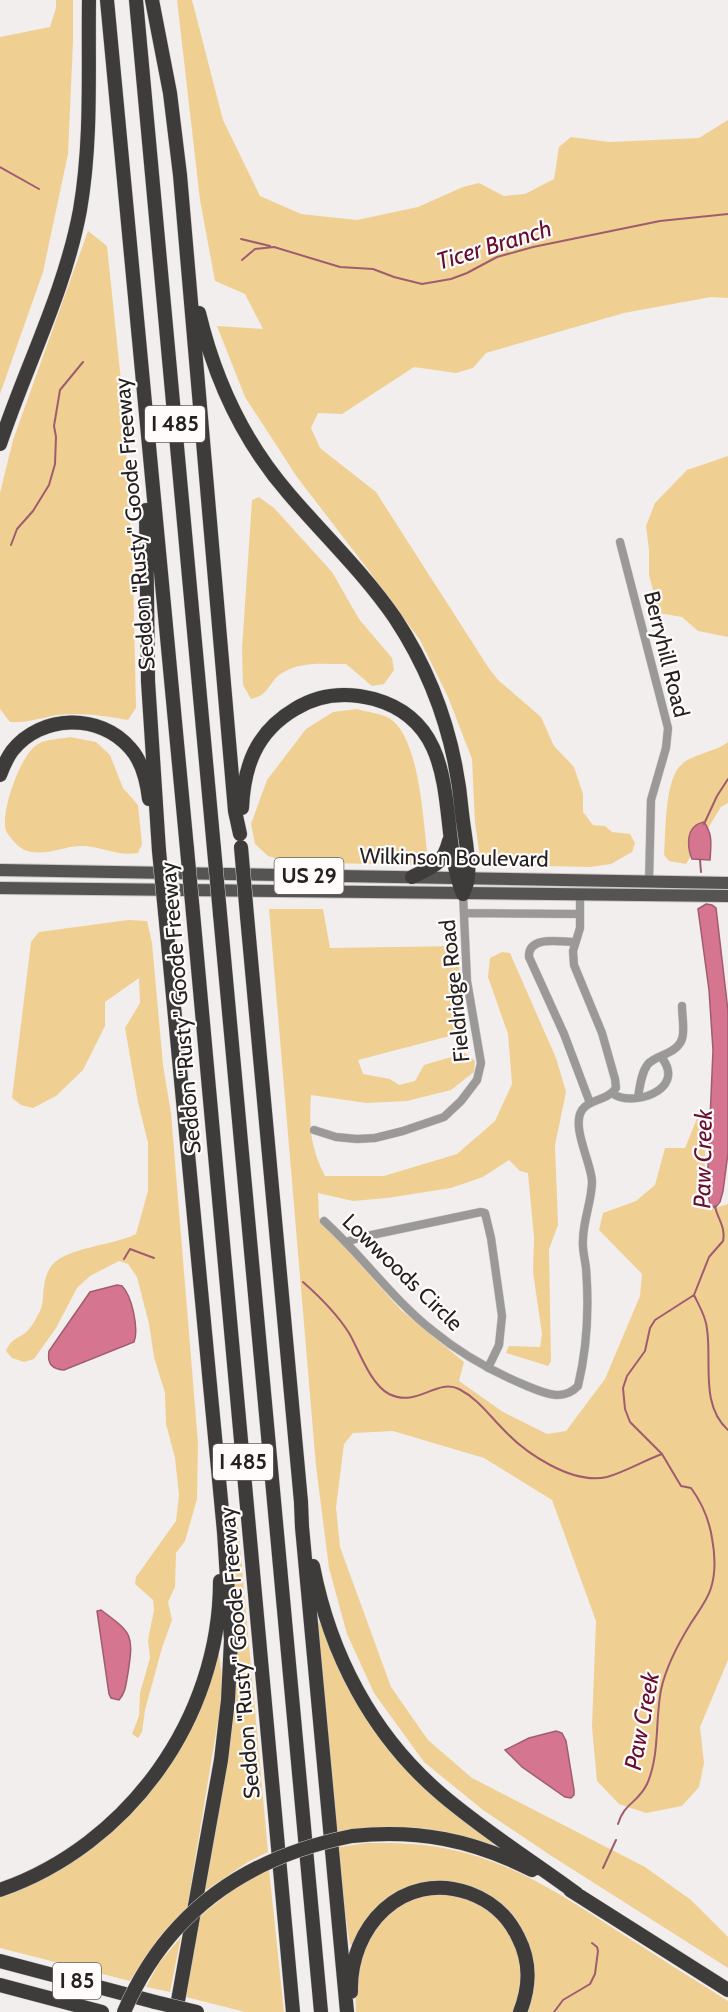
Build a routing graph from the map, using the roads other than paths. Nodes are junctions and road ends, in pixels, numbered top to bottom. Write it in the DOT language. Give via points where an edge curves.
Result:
graph roads {
  1 [pos="89,0"];
  2 [pos="107,0"];
  3 [pos="136,0"];
  4 [pos="152,0"];
  5 [pos="186,243"];
  6 [pos="145,423"];
  7 [pos="0,444"];
  8 [pos="620,542"];
  9 [pos="0,775"];
  10 [pos="451,830"];
  11 [pos="241,841"];
  12 [pos="159,851"];
  13 [pos="0,870"];
  14 [pos="412,877"];
  15 [pos="462,877"];
  16 [pos="649,882"];
  17 [pos="728,883"];
  18 [pos="0,888"];
  19 [pos="463,894"];
  20 [pos="508,894"];
  21 [pos="580,894"];
  22 [pos="728,896"];
  23 [pos="464,913"];
  24 [pos="580,914"];
  25 [pos="575,942"];
  26 [pos="682,1006"];
  27 [pos="662,1058"];
  28 [pos="612,1093"];
  29 [pos="638,1097"];
  30 [pos="590,1103"];
  31 [pos="314,1130"];
  32 [pos="324,1221"];
  33 [pos="346,1242"];
  34 [pos="488,1368"];
  35 [pos="301,1503"];
  36 [pos="224,1532"];
  37 [pos="0,1890"];
  38 [pos="577,1894"];
  39 [pos="0,1961"];
  40 [pos="0,1984"];
  41 [pos="728,1990"];
  42 [pos="102,2012"];
  43 [pos="124,2012"];
  44 [pos="176,2012"];
  45 [pos="198,2012"];
  46 [pos="293,2012"];
  47 [pos="321,2012"];
  48 [pos="349,2012"];
  49 [pos="520,2012"];
  1 -- 7 [label="highway" via="89,141 80,211 49,314"];
  2 -- 6 [label="highway, Seddon \"Rusty\" Goode Freeway / I 485"];
  3 -- 47 [label="highway, I 485, bridge"];
  4 -- 5 [label="highway" via="170,93"];
  5 -- 11 [label="highway"];
  5 -- 15 [label="highway" via="210,355 225,396 246,435 288,493 386,606 432,686 455,760 462,805"];
  6 -- 12 [label="highway" via="148,681"];
  6 -- 46 [label="highway, Seddon \"Rusty\" Goode Freeway / I 485, bridge"];
  8 -- 16 [label="street, Berryhill Road" via="668,728 651,800"];
  9 -- 12 [label="highway" via="12,751 45,728 75,722 109,731 130,748 139,762"];
  10 -- 11 [label="highway" via="442,773 419,727 387,703 368,697 328,696 282,717 263,737 244,780"];
  10 -- 14 [label="highway" via="445,855"];
  10 -- 15 [label="highway"];
  11 -- 35 [label="highway, bridge"];
  12 -- 36 [label="highway, bridge"];
  13 -- 14 [label="main road, Wilkinson Boulevard / US 29"];
  14 -- 15 [label="main road, Wilkinson Boulevard / US 29"];
  15 -- 16 [label="main road, Wilkinson Boulevard / US 29"];
  15 -- 19 [label="highway"];
  16 -- 17 [label="main road, Wilkinson Boulevard / US 29"];
  16 -- 20 [label="main road" via="642,889 554,889"];
  18 -- 19 [label="main road, Wilkinson Boulevard / US 29"];
  19 -- 20 [label="main road, Wilkinson Boulevard / US 29"];
  19 -- 23 [label="street, Fieldridge Road"];
  20 -- 21 [label="main road, Wilkinson Boulevard / US 29"];
  21 -- 22 [label="main road, Wilkinson Boulevard / US 29"];
  21 -- 24 [label="street"];
  23 -- 24 [label="street"];
  23 -- 31 [label="street, Fieldridge Road" via="467,981 481,1063 477,1080 444,1117 403,1131 357,1139"];
  24 -- 25 [label="street"];
  25 -- 28 [label="street" via="574,965 605,1044 615,1079"];
  25 -- 30 [label="street" via="538,942 532,945 529,957"];
  26 -- 27 [label="street" via="683,1037"];
  27 -- 29 [label="street" via="648,1064"];
  27 -- 29 [label="street" via="668,1065 668,1081 662,1089"];
  28 -- 29 [label="street" via="626,1099"];
  28 -- 30 [label="street"];
  30 -- 34 [label="street, Lowwoods Circle" via="582,1109 579,1119 592,1180 583,1240 586,1349 578,1386 554,1395"];
  32 -- 33 [label="street, Lowwoods Circle"];
  33 -- 34 [label="street, Lowwoods Circle" via="426,1326"];
  33 -- 34 [label="street" via="485,1213 502,1316 499,1345"];
  35 -- 38 [label="highway" via="317,1587 330,1630 349,1675 376,1722 406,1760 439,1792"];
  35 -- 48 [label="highway"];
  36 -- 37 [label="highway" via="220,1539 220,1599 212,1653 198,1696 169,1755 140,1795 94,1838 56,1865"];
  36 -- 44 [label="highway" via="230,1616 228,1700"];
  38 -- 41 [label="highway"];
  38 -- 43 [label="highway, bridge" via="519,1863 476,1846 423,1835 352,1836 315,1844 270,1860 210,1896 159,1948"];
  39 -- 45 [label="highway, I 85, bridge"];
  40 -- 42 [label="highway, I 85"];
  48 -- 49 [label="highway" via="355,1958 373,1920 398,1899 436,1888 460,1890 486,1901 514,1929 523,1948 528,1976"];
}
